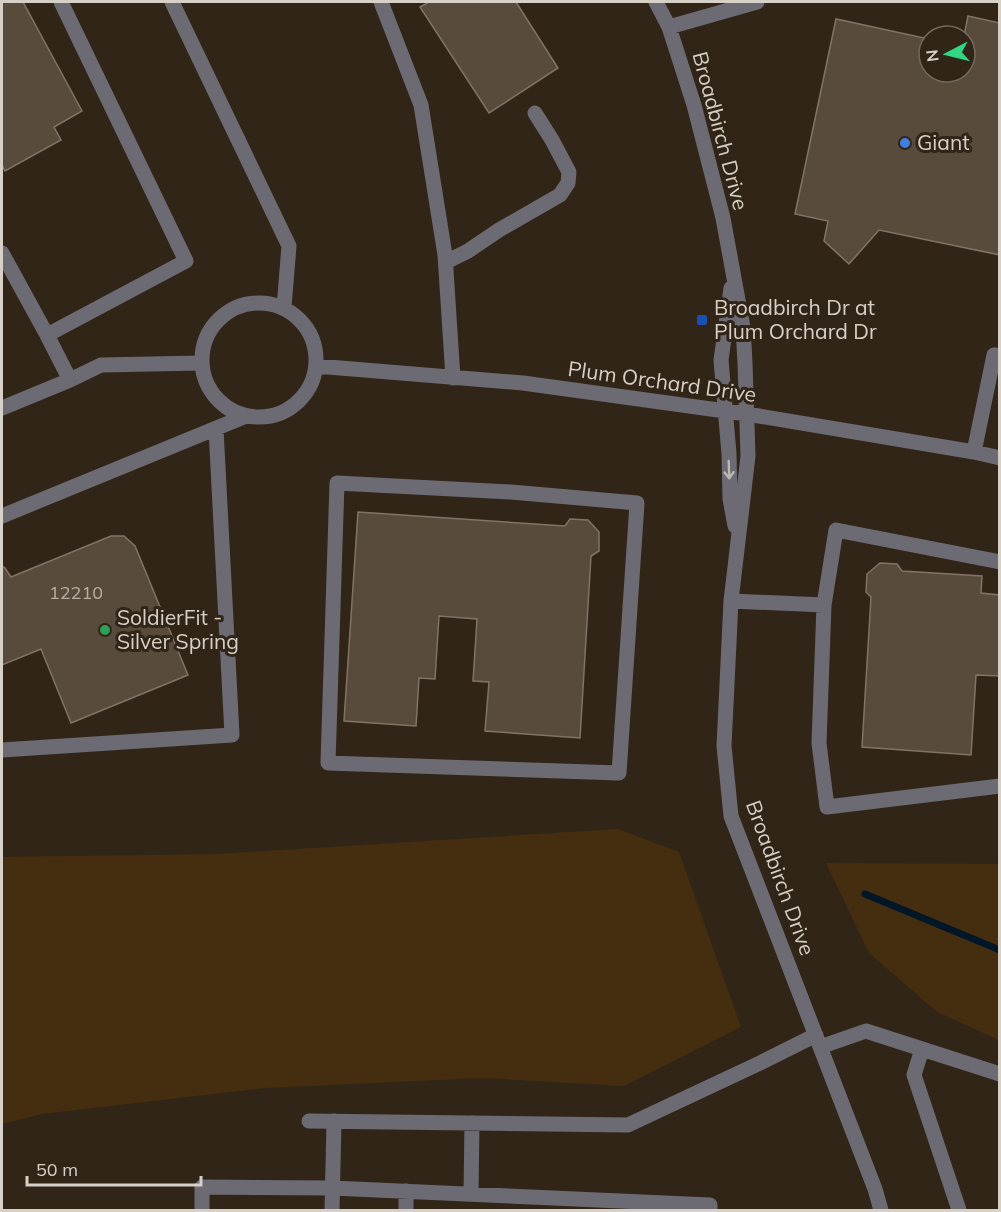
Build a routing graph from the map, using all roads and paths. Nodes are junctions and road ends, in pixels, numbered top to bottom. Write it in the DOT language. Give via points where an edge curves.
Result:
graph roads {
  1 [pos="61,2"];
  2 [pos="172,2"];
  3 [pos="381,2"];
  4 [pos="656,2"];
  5 [pos="757,2"];
  6 [pos="669,27"];
  7 [pos="535,113"];
  8 [pos="2,253"];
  9 [pos="446,262"];
  10 [pos="733,275"];
  11 [pos="284,307"];
  12 [pos="47,335"];
  13 [pos="999,356"];
  14 [pos="201,363"];
  15 [pos="316,366"];
  16 [pos="453,378"];
  17 [pos="70,380"];
  18 [pos="2,408"];
  19 [pos="725,412"];
  20 [pos="747,414"];
  21 [pos="246,416"];
  22 [pos="216,429"];
  23 [pos="974,452"];
  24 [pos="999,458"];
  25 [pos="511,492"];
  26 [pos="2,516"];
  27 [pos="738,544"];
  28 [pos="999,562"];
  29 [pos="731,601"];
  30 [pos="824,605"];
  31 [pos="2,750"];
  32 [pos="999,786"];
  33 [pos="818,1041"];
  34 [pos="922,1049"];
  35 [pos="999,1074"];
  36 [pos="309,1121"];
  37 [pos="334,1121"];
  38 [pos="472,1123"];
  39 [pos="332,1188"];
  40 [pos="406,1191"];
  41 [pos="471,1194"];
  42 [pos="201,1210"];
  43 [pos="332,1210"];
  44 [pos="406,1210"];
  45 [pos="710,1210"];
  46 [pos="881,1210"];
  47 [pos="959,1210"];
  1 -- 12 [label="street" via="186,261"];
  2 -- 11 [label="street" via="289,246"];
  3 -- 9 [label="street" via="420,105"];
  4 -- 6 [label="street, Broadbirch Drive"];
  5 -- 6 [label="street"];
  6 -- 10 [label="street, Broadbirch Drive" via="694,105"];
  7 -- 9 [label="street" via="569,172 568,183 560,195"];
  8 -- 12 [label="street"];
  9 -- 16 [label="street"];
  10 -- 19 [label="street, Broadbirch Drive" via="721,360"];
  10 -- 20 [label="street, Broadbirch Drive" via="743,327"];
  11 -- 14 [label="street" via="261,302 237,306 217,319 204,339"];
  11 -- 15 [label="street" via="302,322 314,342"];
  12 -- 17 [label="street"];
  13 -- 23 [label="street" via="994,355"];
  14 -- 17 [label="street" via="101,365"];
  14 -- 21 [label="street" via="205,381 215,397"];
  15 -- 16 [label="street, Plum Orchard Drive"];
  15 -- 21 [label="street" via="300,400 265,417"];
  16 -- 19 [label="street, Plum Orchard Drive" via="523,383"];
  17 -- 18 [label="street"];
  19 -- 20 [label="street, Plum Orchard Drive"];
  19 -- 27 [label="street, Broadbirch Drive, one-way" via="730,499"];
  20 -- 23 [label="street, Plum Orchard Drive"];
  20 -- 27 [label="street, Broadbirch Drive" via="748,456"];
  21 -- 22 [label="street"];
  22 -- 26 [label="street"];
  22 -- 31 [label="street" via="232,735"];
  23 -- 24 [label="street, Plum Orchard Drive"];
  25 -- 25 [label="street" via="337,483 328,763 619,773 637,503"];
  27 -- 29 [label="street, Broadbirch Drive"];
  28 -- 30 [label="street" via="836,530"];
  29 -- 30 [label="street"];
  29 -- 33 [label="street, Broadbirch Drive" via="723,746 730,816"];
  30 -- 32 [label="street" via="819,743 827,807"];
  33 -- 34 [label="street" via="866,1031"];
  33 -- 38 [label="street" via="628,1125"];
  33 -- 46 [label="street, Broadbirch Drive"];
  34 -- 35 [label="street"];
  34 -- 47 [label="street" via="914,1076"];
  36 -- 37 [label="street"];
  37 -- 38 [label="street"];
  37 -- 39 [label="street"];
  38 -- 41 [label="street"];
  39 -- 40 [label="street"];
  39 -- 42 [label="street" via="202,1187"];
  39 -- 43 [label="street"];
  40 -- 41 [label="street"];
  40 -- 44 [label="street"];
  41 -- 45 [label="street" via="710,1205"];
}
